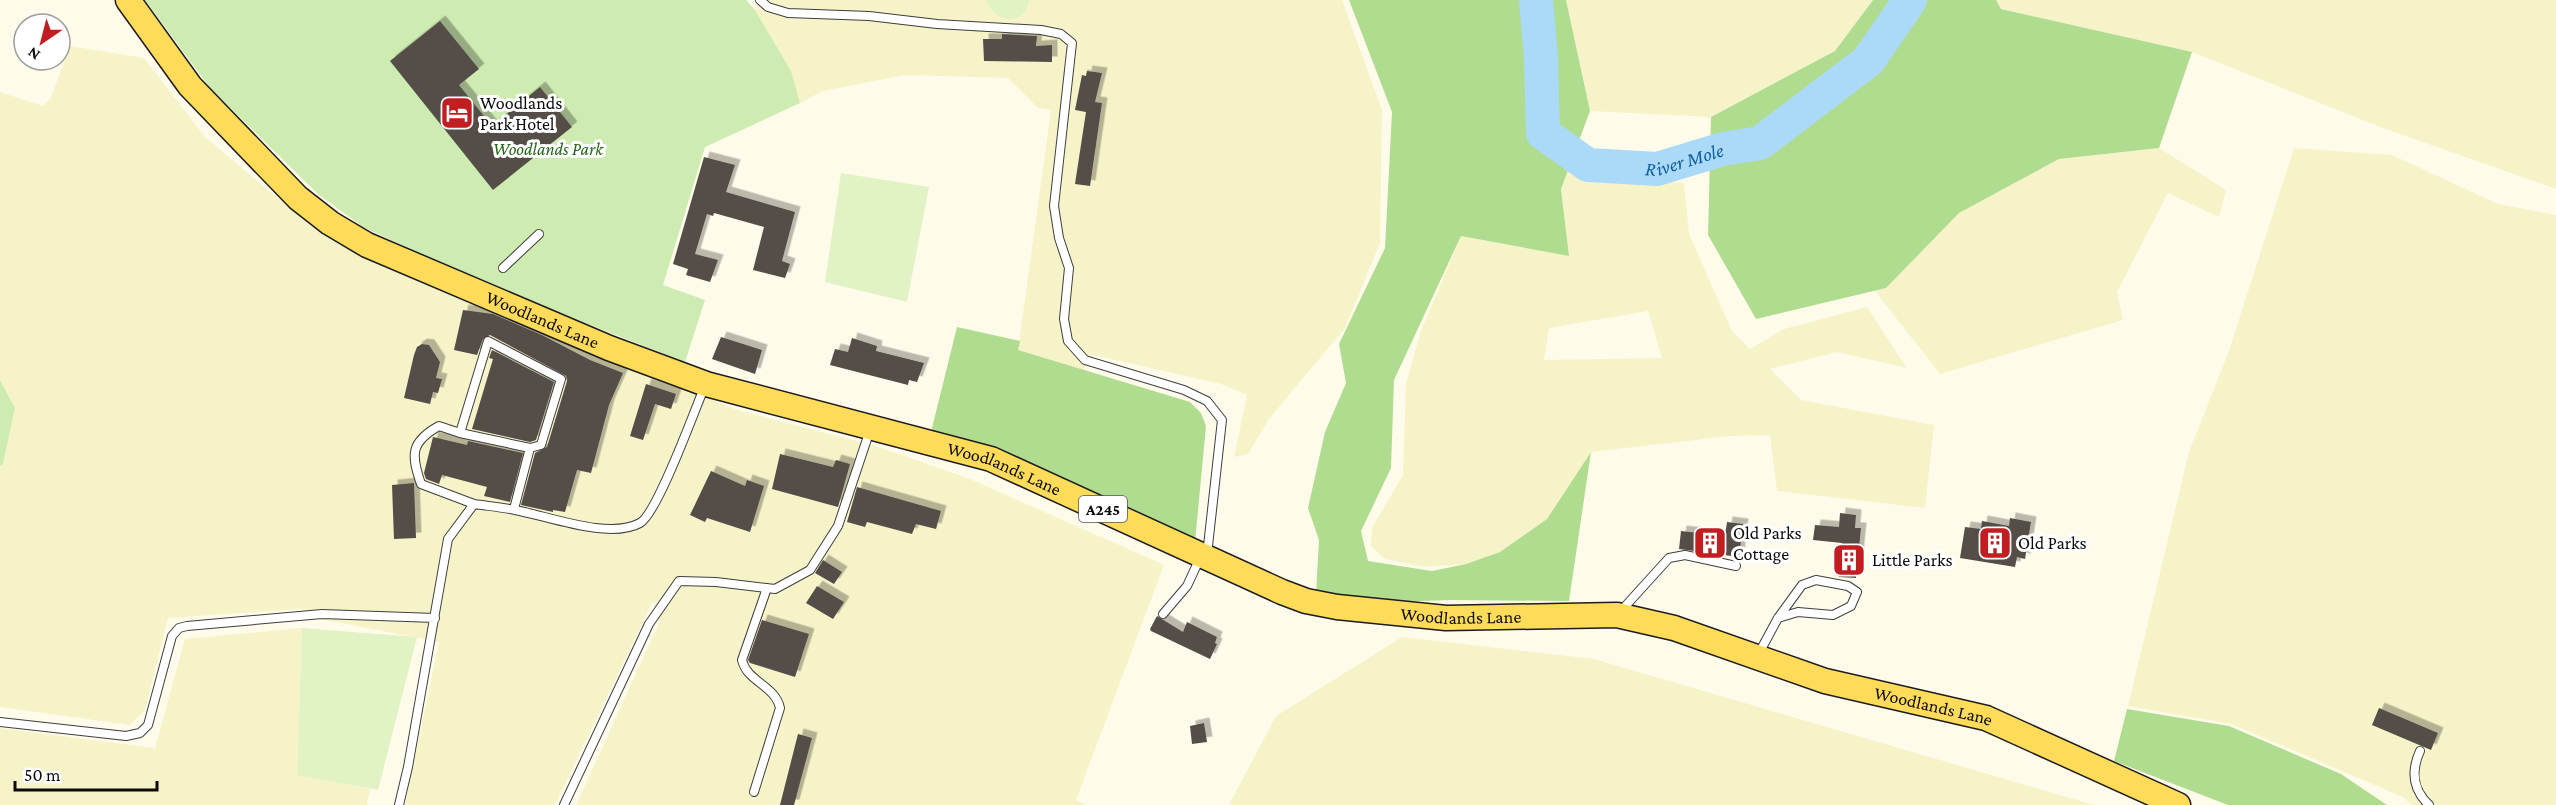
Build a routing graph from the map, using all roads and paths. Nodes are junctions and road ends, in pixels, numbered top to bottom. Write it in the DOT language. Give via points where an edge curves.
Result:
graph roads {
  1 [pos="128,0"];
  2 [pos="760,0"];
  3 [pos="539,234"];
  4 [pos="503,268"];
  5 [pos="706,384"];
  6 [pos="871,426"];
  7 [pos="460,433"];
  8 [pos="530,448"];
  9 [pos="474,504"];
  10 [pos="514,509"];
  11 [pos="1205,555"];
  12 [pos="1736,566"];
  13 [pos="767,588"];
  14 [pos="1163,614"];
  15 [pos="1617,615"];
  16 [pos="435,618"];
  17 [pos="1778,618"];
  18 [pos="1756,659"];
  19 [pos="0,722"];
  20 [pos="2420,751"];
  21 [pos="754,792"];
  22 [pos="399,805"];
  23 [pos="564,805"];
  24 [pos="2178,805"];
  25 [pos="2428,805"];
  1 -- 5 [label="main road, Woodlands Lane / A245" via="190,86 298,198 330,223 367,245 609,348"];
  2 -- 11 [label="lane" via="788,13 1041,30 1061,34 1072,43 1054,206 1069,268 1064,319 1068,341 1084,360 1184,390 1207,401 1222,420"];
  3 -- 4 [label="lane"];
  5 -- 6 [label="main road, Woodlands Lane / A245"];
  5 -- 10 [label="lane" via="656,503 642,523 624,529 602,528"];
  6 -- 11 [label="main road, Woodlands Lane / A245" via="991,459"];
  6 -- 13 [label="lane" via="838,526 810,570 775,589"];
  7 -- 8 [label="lane"];
  7 -- 8 [label="lane" via="488,341 561,379 541,445"];
  7 -- 9 [label="lane" via="439,426 423,435 415,447 415,466 421,484"];
  8 -- 10 [label="lane"];
  9 -- 10 [label="lane"];
  9 -- 16 [label="lane" via="448,539"];
  11 -- 14 [label="lane" via="1187,586"];
  11 -- 15 [label="main road, Woodlands Lane / A245" via="1282,592 1337,607 1446,618"];
  12 -- 15 [label="lane" via="1685,555 1669,558"];
  13 -- 21 [label="lane" via="742,660 744,669 778,698 780,708"];
  13 -- 23 [label="lane" via="679,581 649,624"];
  15 -- 18 [label="main road, Woodlands Lane / A245" via="1674,628"];
  16 -- 19 [label="lane" via="322,614 186,626 172,636 148,725 140,733 99,735"];
  16 -- 22 [label="lane"];
  17 -- 17 [label="lane" via="1802,585 1816,580 1848,586 1857,592 1851,606 1833,615 1798,612"];
  17 -- 18 [label="lane"];
  18 -- 24 [label="main road, Woodlands Lane / A245" via="1825,681 1986,718"];
  20 -- 25 [label="lane" via="2413,774 2416,788"];
}
